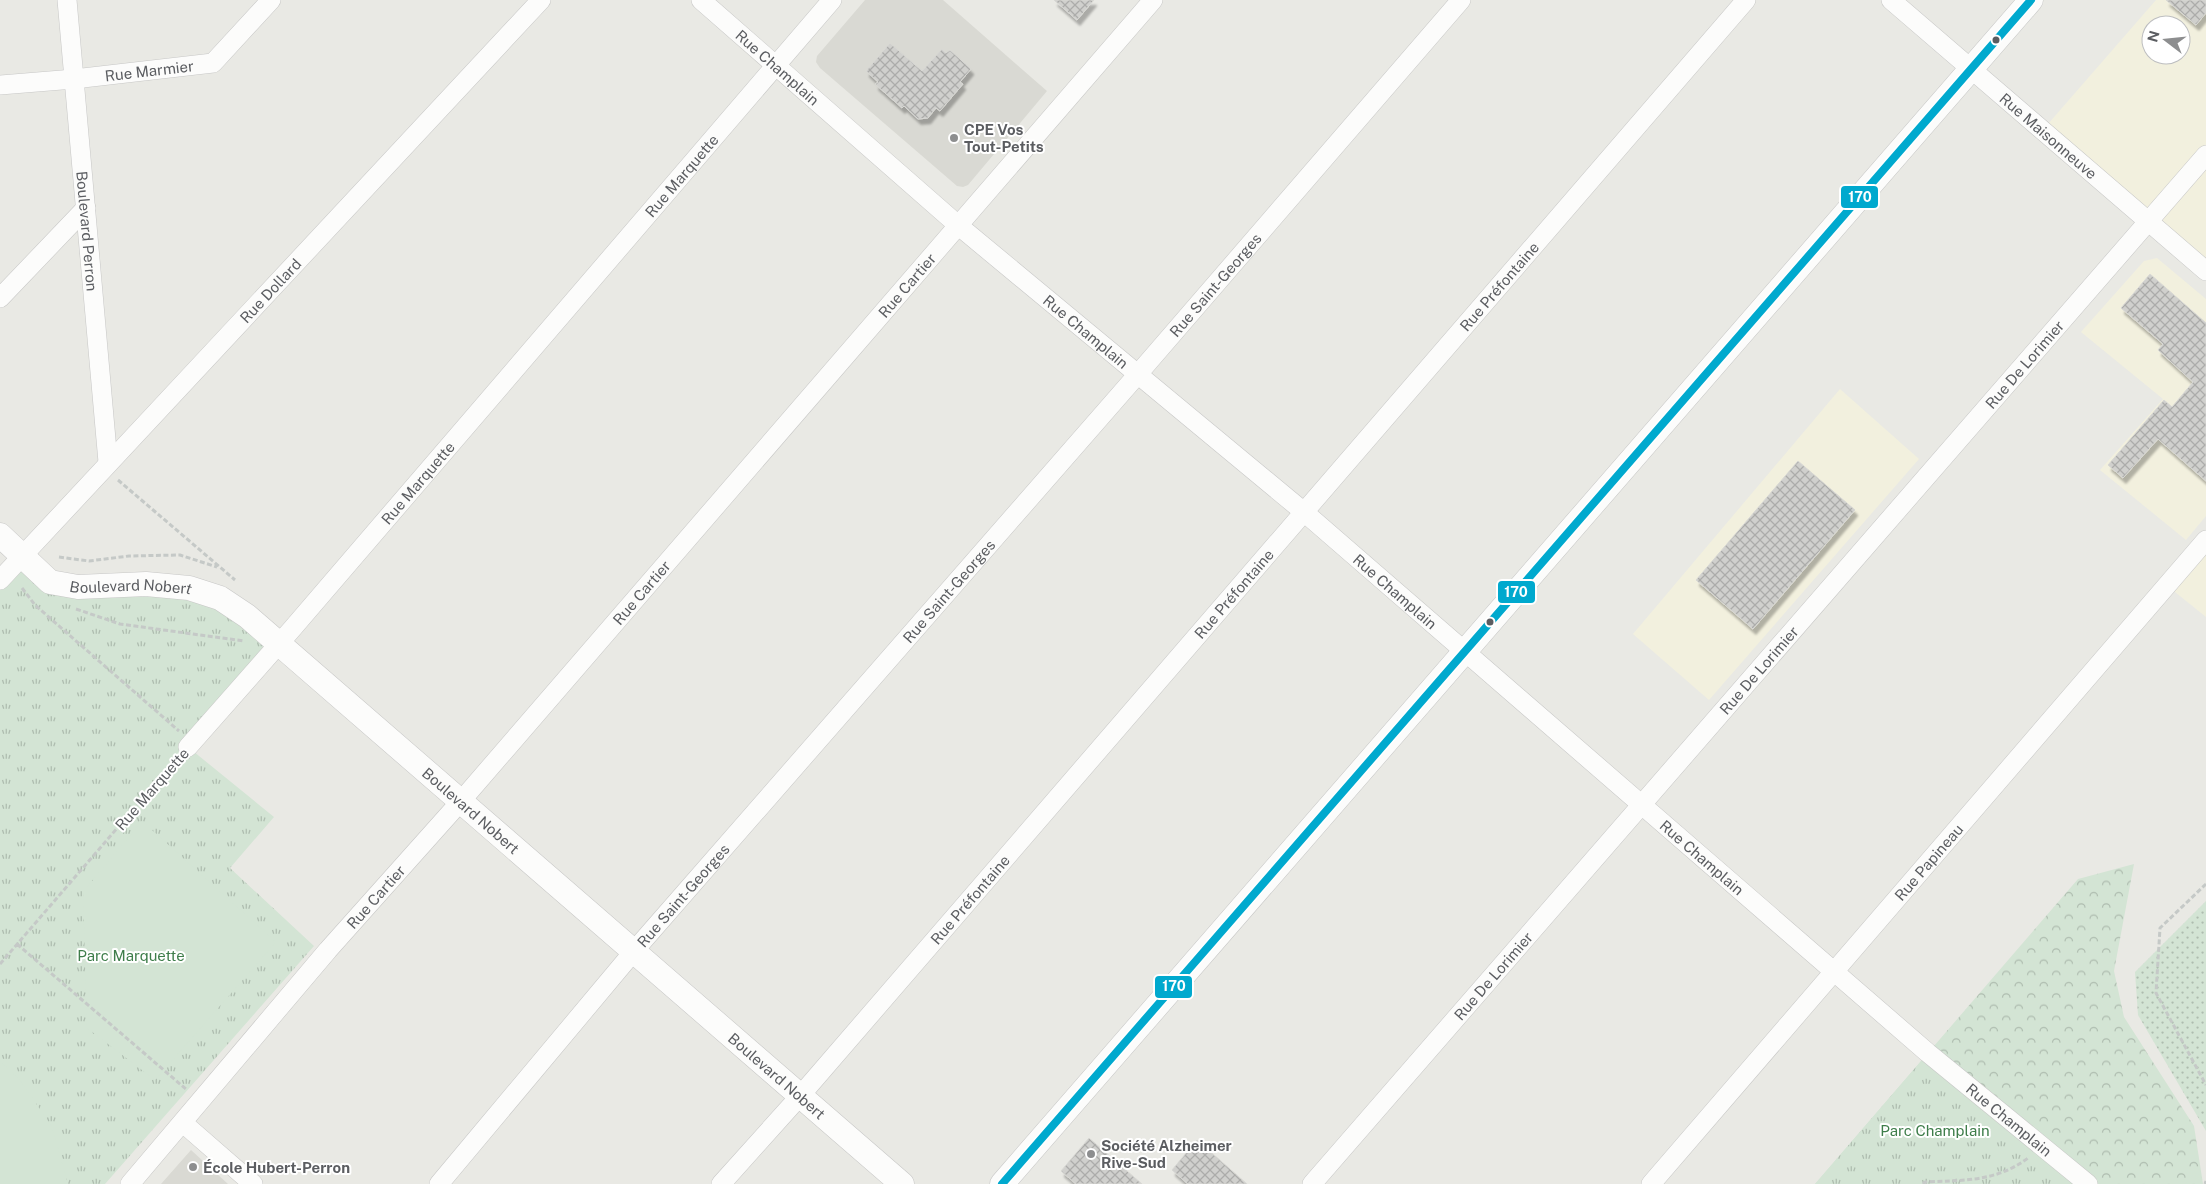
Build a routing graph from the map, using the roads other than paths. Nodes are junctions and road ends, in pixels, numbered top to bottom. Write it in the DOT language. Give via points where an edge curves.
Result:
graph roads {
  1 [pos="67,0"];
  2 [pos="272,0"];
  3 [pos="541,0"];
  4 [pos="701,0"];
  5 [pos="832,0"];
  6 [pos="1153,0"];
  7 [pos="1461,0"];
  8 [pos="1746,0"];
  9 [pos="1891,0"];
  10 [pos="2031,0"];
  11 [pos="775,66"];
  12 [pos="1972,70"];
  13 [pos="74,80"];
  14 [pos="0,85"];
  15 [pos="2206,155"];
  16 [pos="86,208"];
  17 [pos="2149,221"];
  18 [pos="959,226"];
  19 [pos="2206,271"];
  20 [pos="0,298"];
  21 [pos="1138,374"];
  22 [pos="108,462"];
  23 [pos="1304,512"];
  24 [pos="0,535"];
  25 [pos="2206,540"];
  26 [pos="23,555"];
  27 [pos="0,580"];
  28 [pos="279,644"];
  29 [pos="1465,651"];
  30 [pos="188,747"];
  31 [pos="461,801"];
  32 [pos="1641,805"];
  33 [pos="634,951"];
  34 [pos="1834,971"];
  35 [pos="800,1096"];
  36 [pos="183,1123"];
  37 [pos="130,1184"];
  38 [pos="253,1184"];
  39 [pos="439,1184"];
  40 [pos="722,1184"];
  41 [pos="902,1184"];
  42 [pos="1002,1184"];
  43 [pos="1312,1184"];
  44 [pos="1652,1184"];
  45 [pos="2088,1184"];
  1 -- 13 [label="street, Boulevard Perron"];
  2 -- 13 [label="street, Rue Marmier" via="213,63"];
  3 -- 22 [label="street, Rue Dollard"];
  4 -- 11 [label="street, Rue Champlain"];
  5 -- 11 [label="street, Rue Marquette"];
  6 -- 18 [label="street, Rue Cartier"];
  7 -- 21 [label="street, Rue Saint-Georges"];
  8 -- 23 [label="street, Rue Préfontaine"];
  9 -- 12 [label="street, Rue Maisonneuve"];
  10 -- 12 [label="street"];
  11 -- 18 [label="street, Rue Champlain"];
  11 -- 28 [label="street, Rue Marquette"];
  12 -- 17 [label="street, Rue Maisonneuve"];
  12 -- 29 [label="street"];
  13 -- 14 [label="street, Rue Marmier"];
  13 -- 16 [label="street, Boulevard Perron"];
  15 -- 17 [label="street, Rue De Lorimier"];
  16 -- 20 [label="street"];
  16 -- 22 [label="street, Boulevard Perron"];
  17 -- 19 [label="street, Rue Maisonneuve"];
  17 -- 32 [label="street, Rue De Lorimier"];
  18 -- 21 [label="street, Rue Champlain"];
  18 -- 31 [label="street, Rue Cartier"];
  21 -- 23 [label="street, Rue Champlain"];
  21 -- 33 [label="street, Rue Saint-Georges"];
  22 -- 26 [label="street, Rue Dollard"];
  23 -- 29 [label="street, Rue Champlain"];
  23 -- 35 [label="street, Rue Préfontaine"];
  24 -- 26 [label="street, Boulevard Nobert"];
  25 -- 34 [label="street, Rue Papineau"];
  26 -- 27 [label="street, Rue Dollard"];
  26 -- 28 [label="street, Boulevard Nobert" via="50,582 78,587 146,584 189,588 220,598"];
  28 -- 30 [label="street, Rue Marquette"];
  28 -- 31 [label="street, Boulevard Nobert"];
  29 -- 32 [label="street, Rue Champlain"];
  29 -- 42 [label="street"];
  31 -- 33 [label="street, Boulevard Nobert"];
  31 -- 36 [label="street, Rue Cartier" via="328,950"];
  32 -- 34 [label="street, Rue Champlain"];
  32 -- 43 [label="street, Rue De Lorimier"];
  33 -- 35 [label="street, Boulevard Nobert"];
  33 -- 39 [label="street, Rue Saint-Georges"];
  34 -- 44 [label="street, Rue Papineau"];
  34 -- 45 [label="street, Rue Champlain"];
  35 -- 40 [label="street, Rue Préfontaine"];
  35 -- 41 [label="street, Boulevard Nobert"];
  36 -- 37 [label="street, Rue Cartier"];
  36 -- 38 [label="street"];
}
